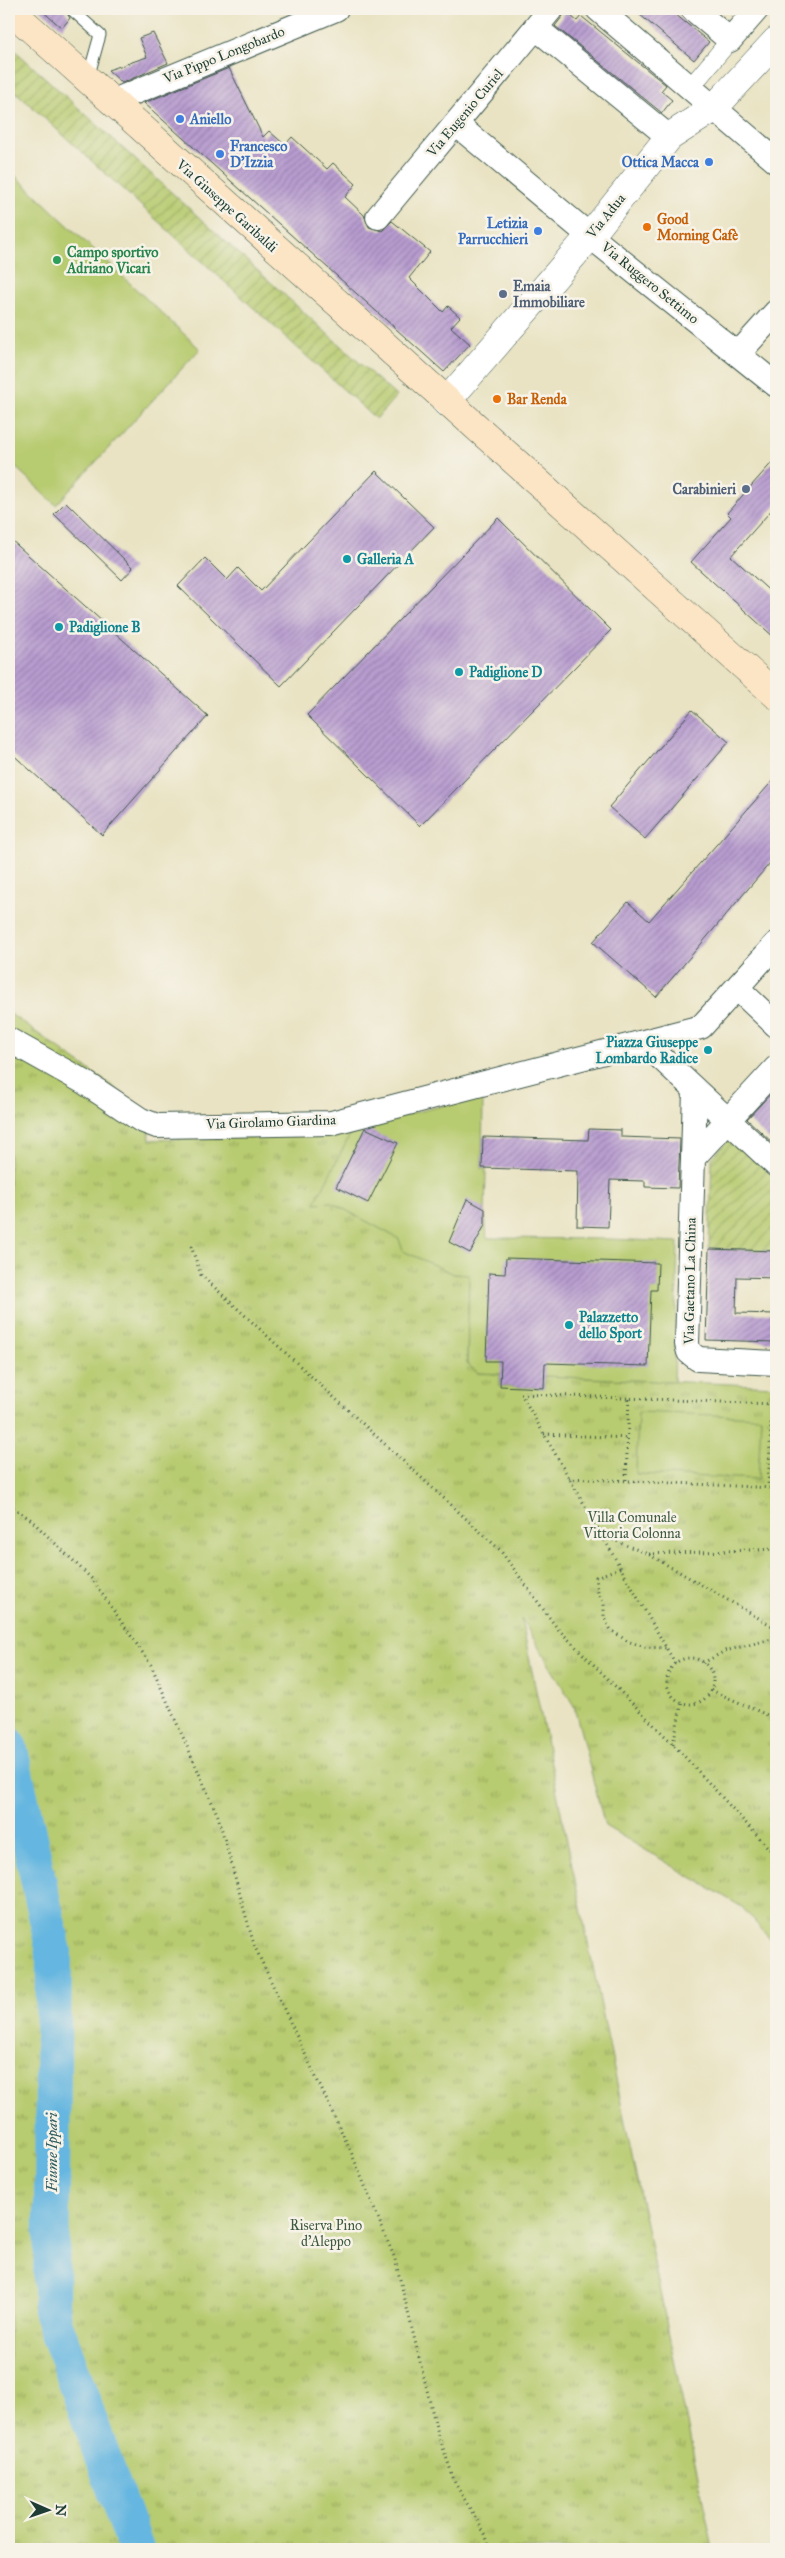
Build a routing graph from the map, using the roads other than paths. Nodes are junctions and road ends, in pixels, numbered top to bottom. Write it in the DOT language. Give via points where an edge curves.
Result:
graph roads {
  1 [pos="9,9"];
  2 [pos="71,9"];
  3 [pos="336,9"];
  4 [pos="551,9"];
  5 [pos="598,9"];
  6 [pos="693,9"];
  7 [pos="757,9"];
  8 [pos="536,28"];
  9 [pos="730,40"];
  10 [pos="776,41"];
  11 [pos="87,80"];
  12 [pos="690,88"];
  13 [pos="111,102"];
  14 [pos="714,108"];
  15 [pos="456,124"];
  16 [pos="669,137"];
  17 [pos="776,160"];
  18 [pos="378,217"];
  19 [pos="590,236"];
  20 [pos="776,312"];
  21 [pos="738,354"];
  22 [pos="776,385"];
  23 [pos="446,402"];
  24 [pos="776,694"];
  25 [pos="776,944"];
  26 [pos="737,988"];
  27 [pos="776,1025"];
  28 [pos="9,1040"];
  29 [pos="642,1044"];
  30 [pos="776,1068"];
  31 [pos="695,1090"];
  32 [pos="727,1126"];
  33 [pos="693,1158"];
  34 [pos="776,1165"];
  35 [pos="776,1363"];
  1 -- 11 [label="main road, Via Giuseppe Garibaldi"];
  2 -- 11 [label="lane" via="100,35"];
  3 -- 13 [label="street, Via Pippo Longobardo"];
  4 -- 8 [label="street, Via Eugenio Curiel"];
  5 -- 12 [label="street"];
  6 -- 9 [label="street"];
  7 -- 9 [label="street"];
  8 -- 15 [label="street, Via Eugenio Curiel"];
  8 -- 16 [label="street"];
  9 -- 12 [label="street"];
  10 -- 14 [label="street, Via Adua"];
  11 -- 13 [label="main road, Via Giuseppe Garibaldi"];
  12 -- 14 [label="street"];
  13 -- 23 [label="main road, Via Giuseppe Garibaldi"];
  14 -- 16 [label="street, Via Adua"];
  14 -- 17 [label="street"];
  15 -- 18 [label="street, Via Eugenio Curiel"];
  15 -- 19 [label="street, Via Ruggero Settimo"];
  16 -- 19 [label="street, Via Adua"];
  19 -- 21 [label="street, Via Ruggero Settimo"];
  19 -- 23 [label="street, Via Adua"];
  20 -- 21 [label="street"];
  21 -- 22 [label="street, Via Ruggero Settimo"];
  23 -- 24 [label="main road, Via Giuseppe Garibaldi"];
  25 -- 26 [label="street, Via Girolamo Giardina"];
  26 -- 27 [label="street"];
  26 -- 29 [label="street, Via Girolamo Giardina" via="701,1028"];
  28 -- 29 [label="street, Via Girolamo Giardina" via="84,1082 141,1120 157,1126 330,1123"];
  29 -- 31 [label="street"];
  30 -- 32 [label="street"];
  31 -- 32 [label="street"];
  31 -- 33 [label="street"];
  32 -- 33 [label="street"];
  32 -- 34 [label="street"];
  33 -- 35 [label="street, Via Gaetano La China" via="688,1349 694,1358 701,1360"];
}
